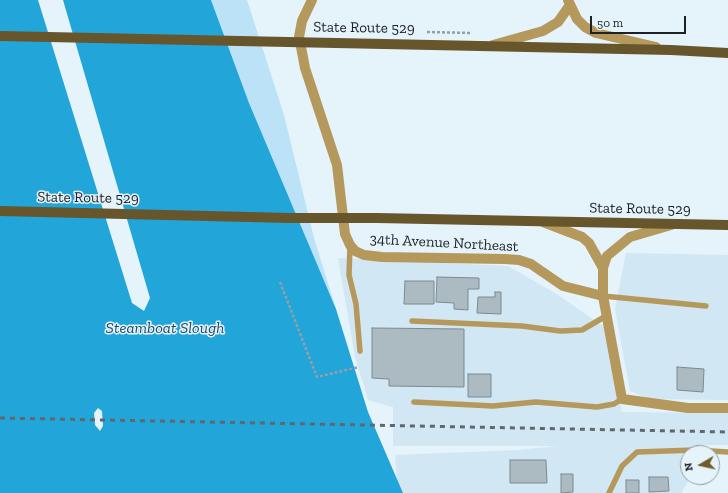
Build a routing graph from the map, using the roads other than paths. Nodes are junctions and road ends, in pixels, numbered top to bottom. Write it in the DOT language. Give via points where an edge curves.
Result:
graph roads {
  1 [pos="312,0"];
  2 [pos="569,2"];
  3 [pos="0,36"];
  4 [pos="488,46"];
  5 [pos="671,50"];
  6 [pos="728,53"];
  7 [pos="0,211"];
  8 [pos="543,222"];
  9 [pos="675,224"];
  10 [pos="728,225"];
  11 [pos="350,245"];
  12 [pos="603,268"];
  13 [pos="603,296"];
  14 [pos="706,306"];
  15 [pos="606,316"];
  16 [pos="412,321"];
  17 [pos="360,351"];
  18 [pos="622,399"];
  19 [pos="414,402"];
  20 [pos="728,408"];
  21 [pos="728,452"];
  22 [pos="609,493"];
  1 -- 11 [label="street" via="302,21 299,37 305,68 337,165 345,234"];
  2 -- 4 [label="street" via="558,22 543,31"];
  2 -- 5 [label="street" via="577,19 596,33"];
  3 -- 4 [label="main road, State Route 529, bridge"];
  4 -- 5 [label="main road, State Route 529"];
  5 -- 6 [label="main road, State Route 529"];
  7 -- 8 [label="main road, State Route 529, bridge"];
  8 -- 9 [label="main road, State Route 529"];
  8 -- 12 [label="street" via="582,237 589,243"];
  9 -- 10 [label="main road, State Route 529"];
  9 -- 12 [label="street" via="630,237 607,256"];
  11 -- 13 [label="street, 34th Avenue Northeast" via="364,255 382,257 519,260 530,264 563,286"];
  11 -- 17 [label="lane" via="350,275 356,304"];
  12 -- 13 [label="street"];
  13 -- 14 [label="lane"];
  13 -- 15 [label="street"];
  15 -- 16 [label="lane" via="582,330 560,331 516,325"];
  15 -- 18 [label="street"];
  18 -- 19 [label="lane" via="614,404 597,407 536,402 493,406"];
  18 -- 20 [label="street" via="688,408"];
  21 -- 22 [label="lane" via="637,452 622,466"];
}
